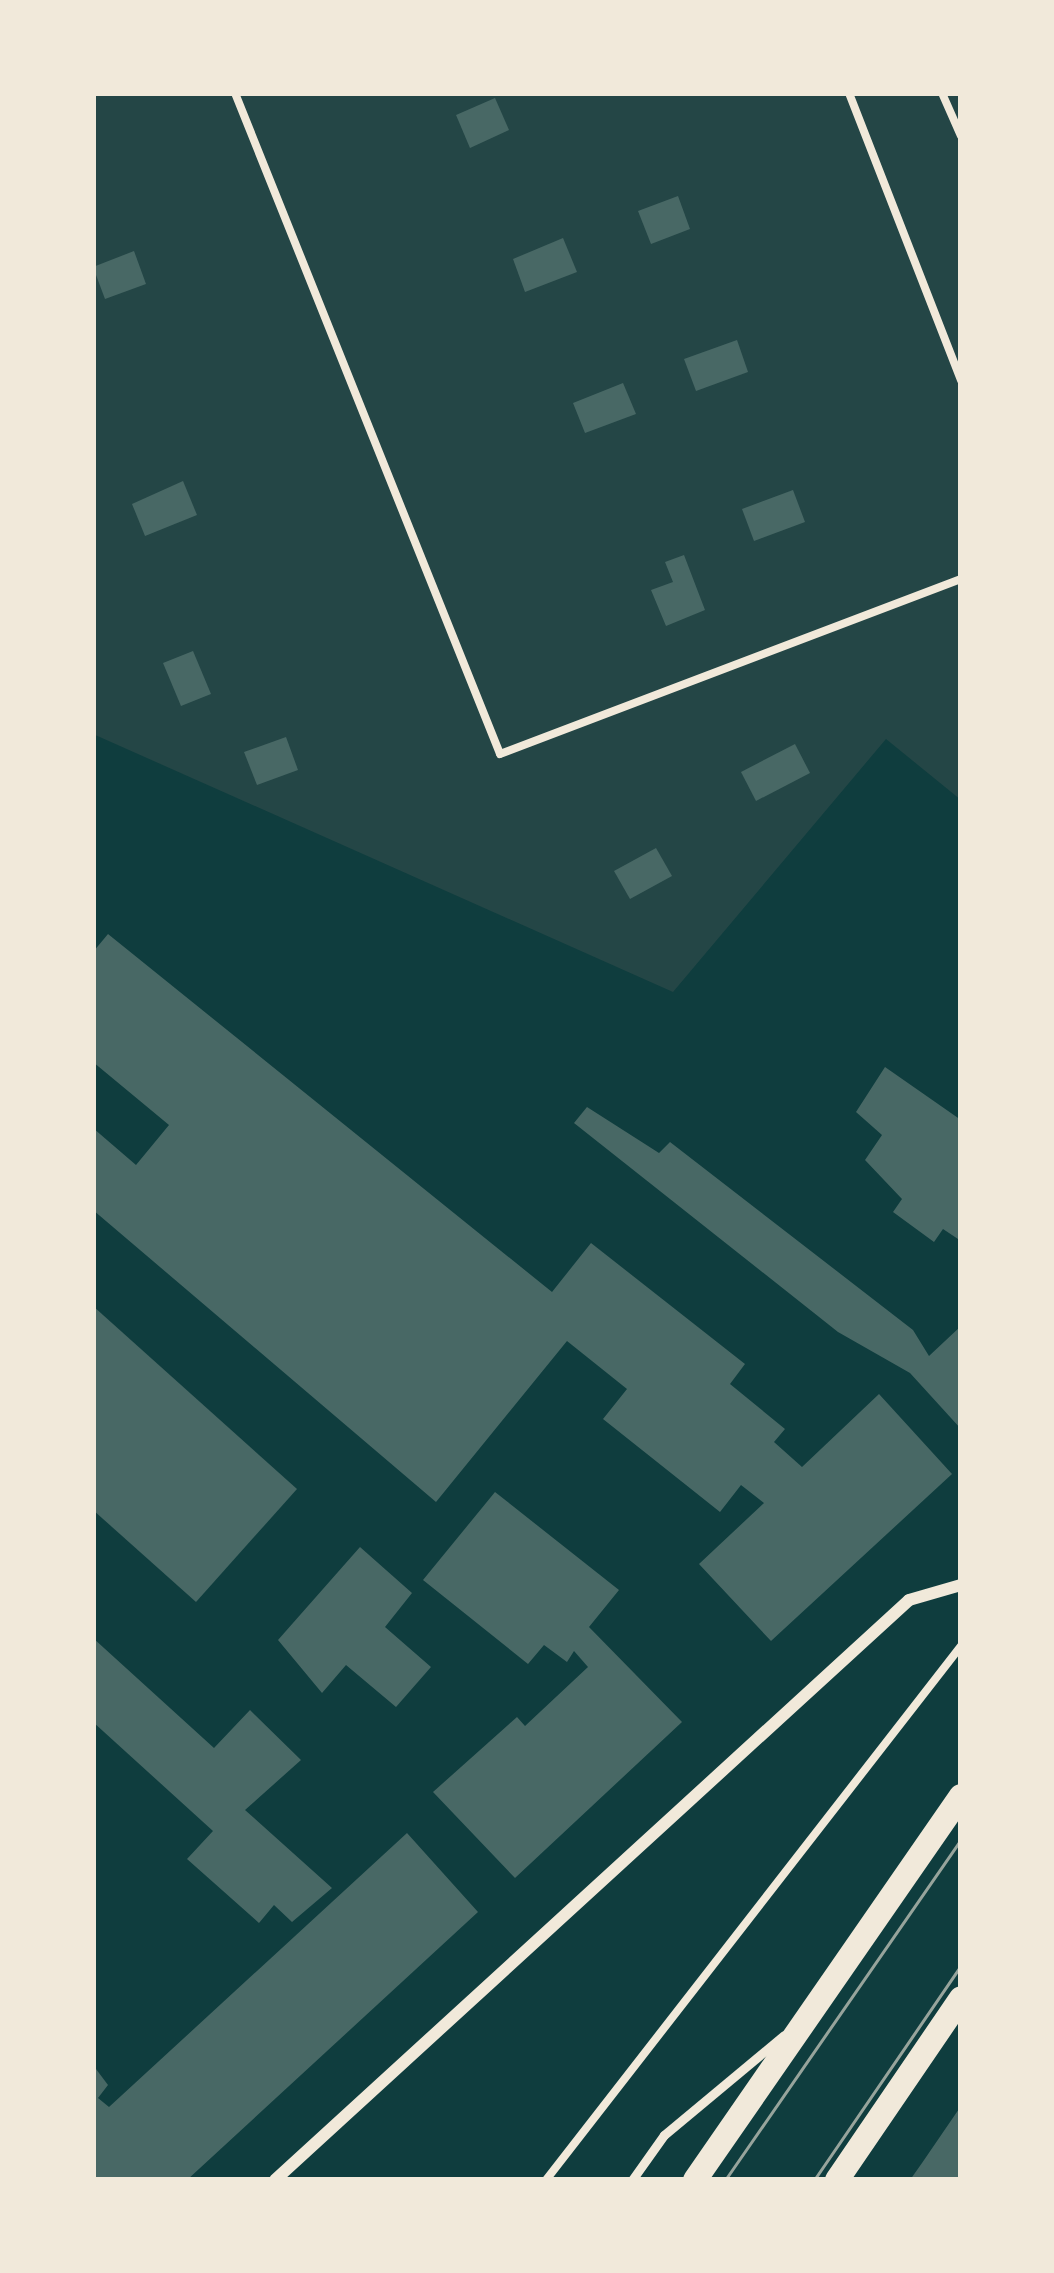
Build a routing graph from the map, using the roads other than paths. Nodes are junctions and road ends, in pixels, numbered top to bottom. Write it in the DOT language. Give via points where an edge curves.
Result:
graph roads {
  1 [pos="961,1585"];
  2 [pos="961,1796"];
  3 [pos="961,1998"];
  4 [pos="807,2017"];
  5 [pos="275,2180"];
  6 [pos="632,2180"];
  7 [pos="695,2180"];
  8 [pos="836,2180"];
  1 -- 5 [label="street" via="909,1600"];
  2 -- 4 [label="main road"];
  3 -- 8 [label="main road"];
  4 -- 6 [label="lane" via="664,2134"];
  4 -- 7 [label="main road"];
}
